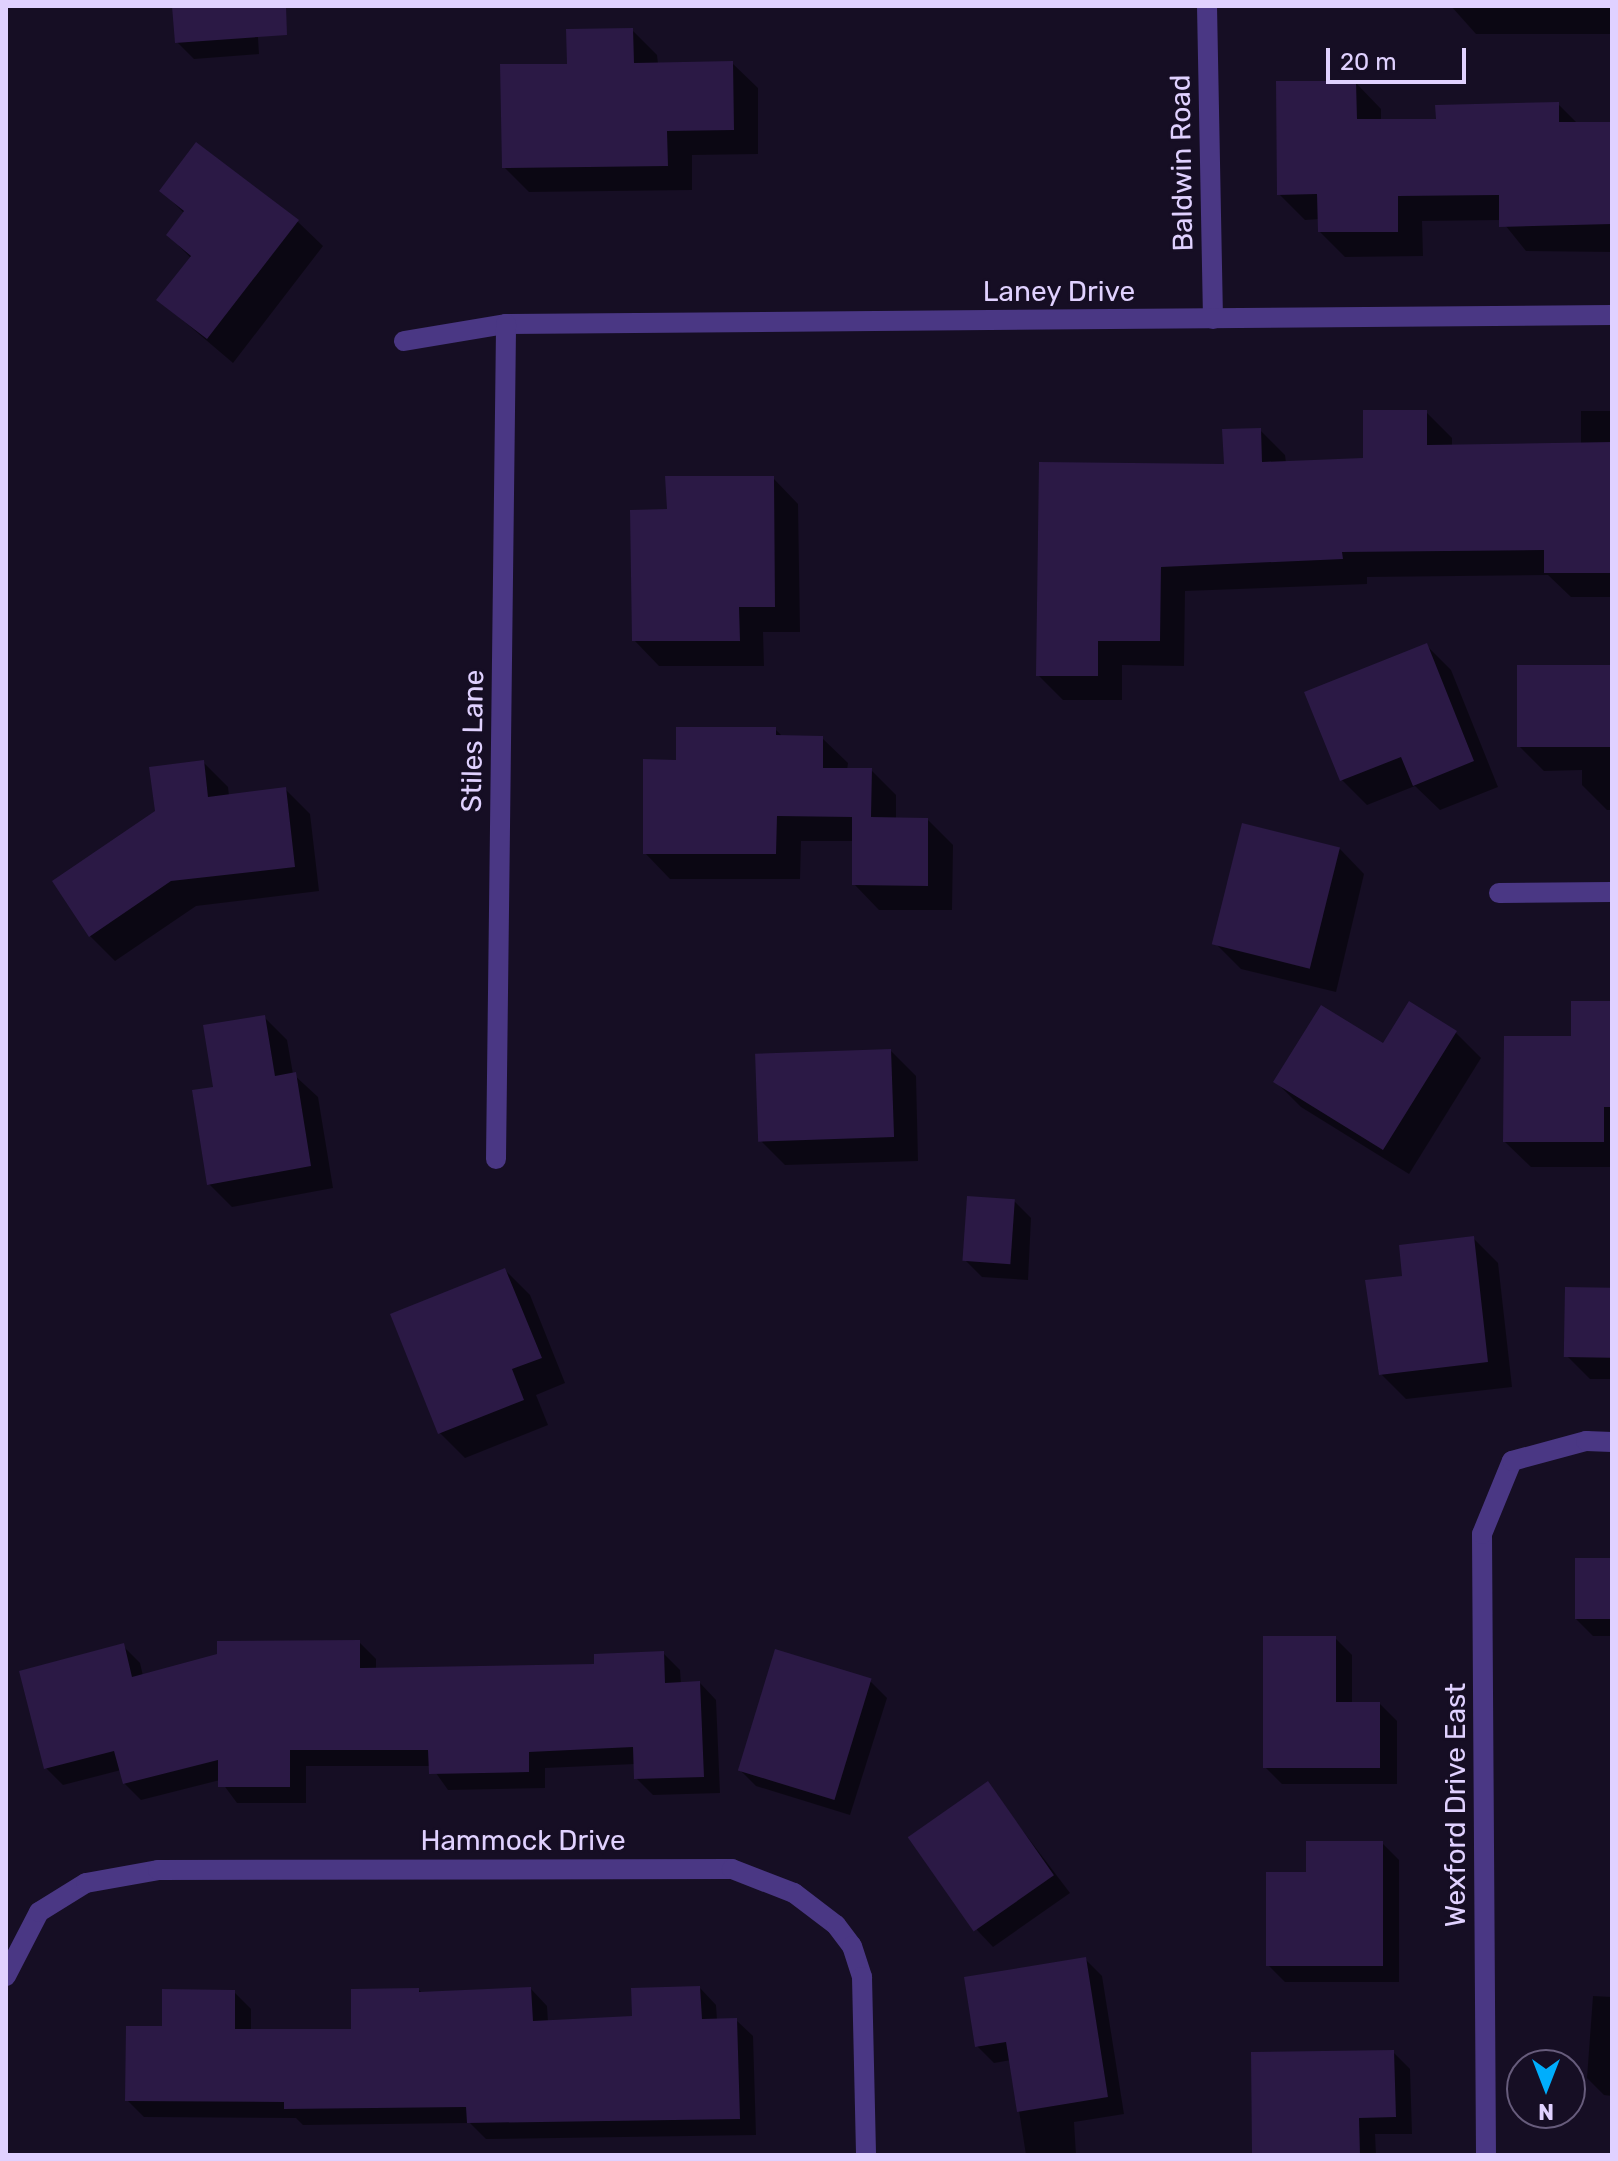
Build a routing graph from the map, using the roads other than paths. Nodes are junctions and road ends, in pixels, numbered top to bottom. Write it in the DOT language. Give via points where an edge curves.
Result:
graph roads {
  1 [pos="1207,6"];
  2 [pos="1612,315"];
  3 [pos="1213,319"];
  4 [pos="506,324"];
  5 [pos="404,341"];
  6 [pos="1612,892"];
  7 [pos="1499,893"];
  8 [pos="496,1159"];
  9 [pos="1612,1442"];
  10 [pos="6,1976"];
  11 [pos="866,2155"];
  12 [pos="1486,2155"];
  1 -- 3 [label="street, Baldwin Road"];
  2 -- 3 [label="street, Laney Drive"];
  3 -- 4 [label="street, Laney Drive"];
  4 -- 5 [label="street, Laney Drive"];
  4 -- 8 [label="street, Stiles Lane"];
  6 -- 7 [label="street"];
  9 -- 12 [label="street, Wexford Drive East" via="1586,1441 1512,1461 1482,1534"];
  10 -- 11 [label="street, Hammock Drive" via="39,1912 86,1883 158,1870 732,1869 794,1893 836,1925 852,1946 862,1977"];
}
